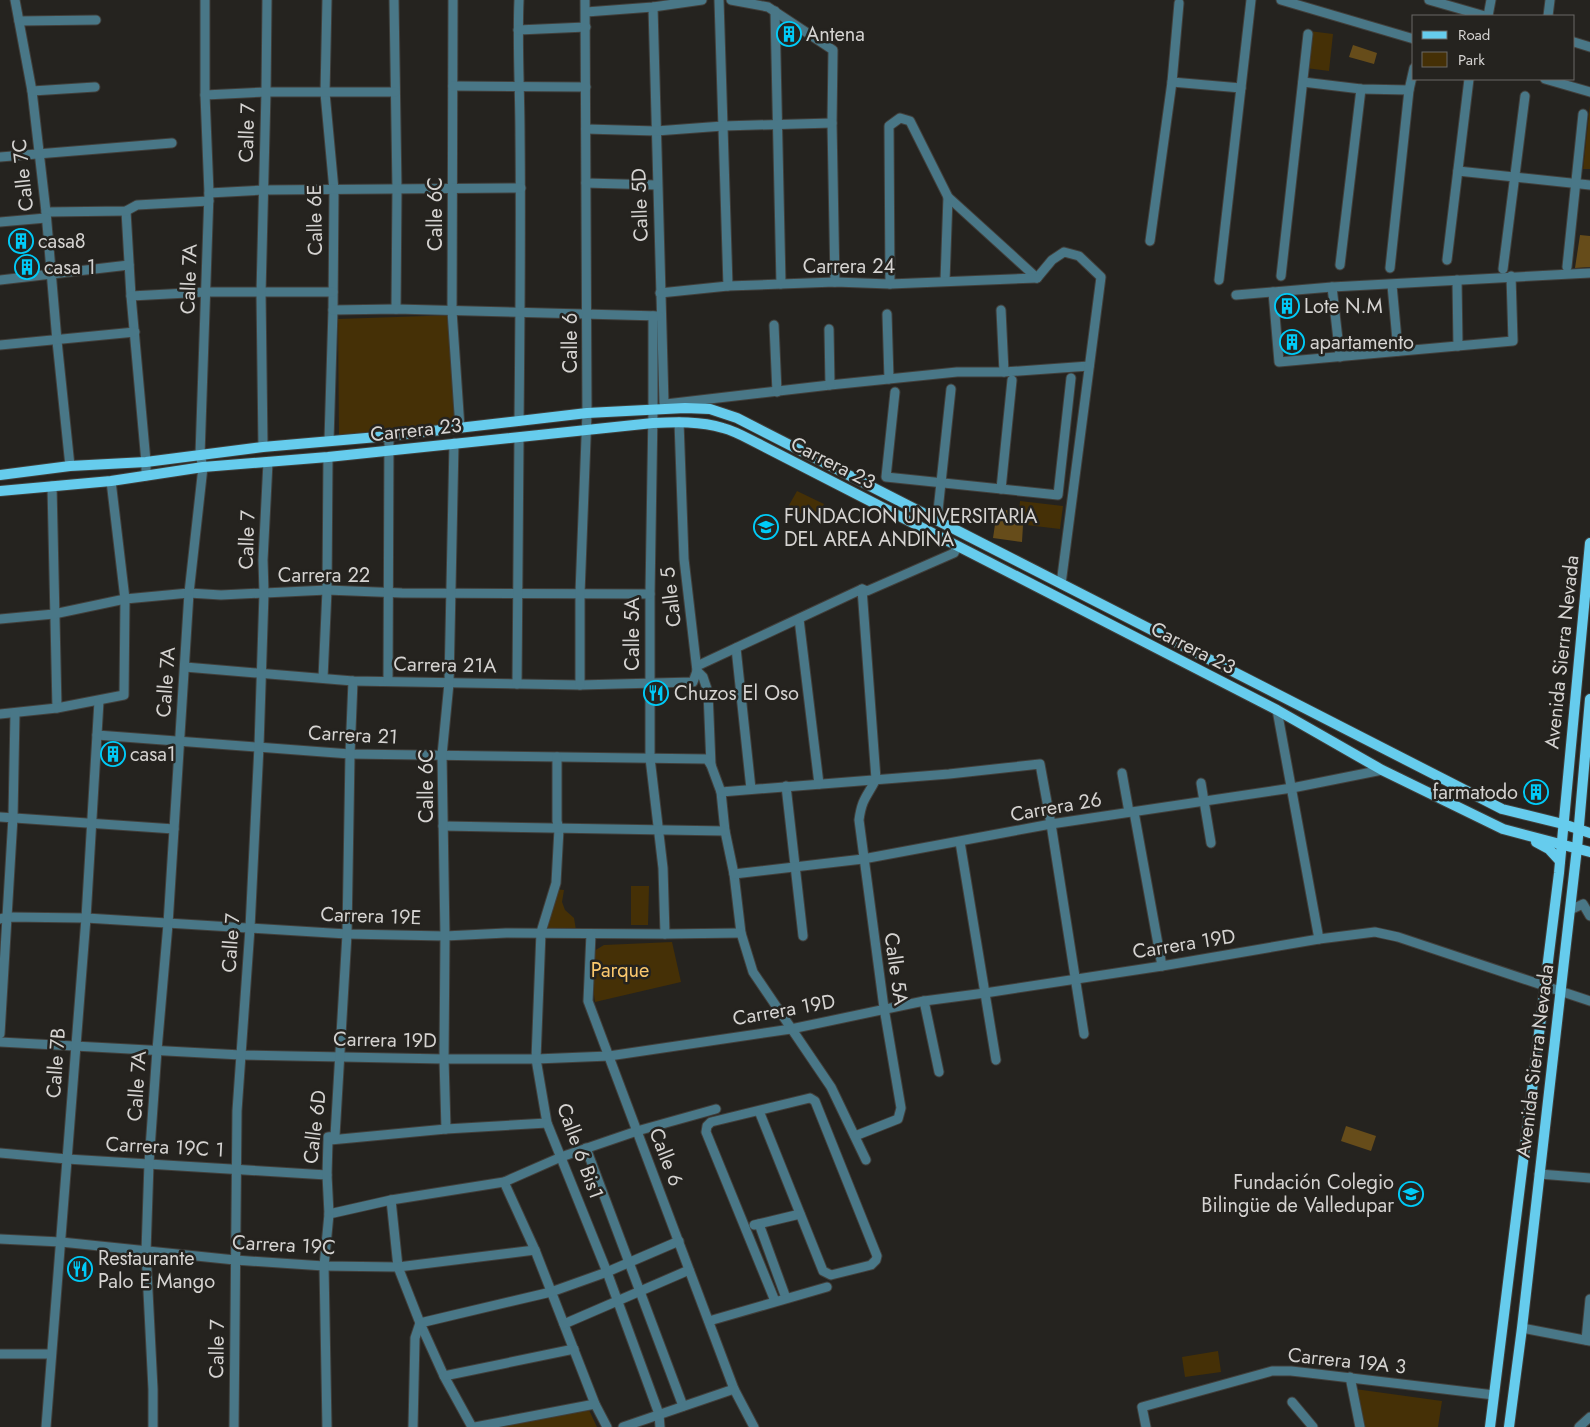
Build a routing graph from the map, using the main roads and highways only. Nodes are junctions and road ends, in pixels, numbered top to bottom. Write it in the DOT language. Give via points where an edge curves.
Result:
graph roads {
  1 [pos="0,475"];
  2 [pos="0,491"];
  3 [pos="902,502"];
  4 [pos="896,515"];
  5 [pos="1590,543"];
  6 [pos="1590,699"];
  7 [pos="1563,824"];
  8 [pos="1503,829"];
  9 [pos="1580,830"];
  10 [pos="1590,833"];
  11 [pos="1562,844"];
  12 [pos="1577,848"];
  13 [pos="1590,852"];
  14 [pos="1560,861"];
  15 [pos="1490,1427"];
  16 [pos="1509,1427"];
  1 -- 3 [label="main road, Carrera 23" via="587,413 686,408 710,409 737,418"];
  2 -- 4 [label="main road, Carrera 23" via="111,481 202,467 679,422 725,428"];
  3 -- 4 [label="main road"];
  3 -- 7 [label="main road, Carrera 23" via="1502,809"];
  4 -- 8 [label="main road, Carrera 23" via="1277,710 1382,770"];
  5 -- 7 [label="main road, Avenida Sierra Nevada"];
  6 -- 9 [label="main road, Avenida Sierra Nevada"];
  7 -- 9 [label="main road, Carrera 23"];
  7 -- 11 [label="main road, Avenida Sierra Nevada"];
  8 -- 11 [label="main road, Carrera 23"];
  8 -- 14 [label="main road" via="1543,845"];
  9 -- 10 [label="main road, Carrera 23"];
  9 -- 12 [label="main road, Avenida Sierra Nevada"];
  11 -- 12 [label="main road, Carrera 23"];
  11 -- 14 [label="main road, Avenida Sierra Nevada"];
  12 -- 13 [label="main road, Carrera 23"];
  12 -- 16 [label="main road, Avenida Sierra Nevada"];
  14 -- 15 [label="main road, Avenida Sierra Nevada"];
}
